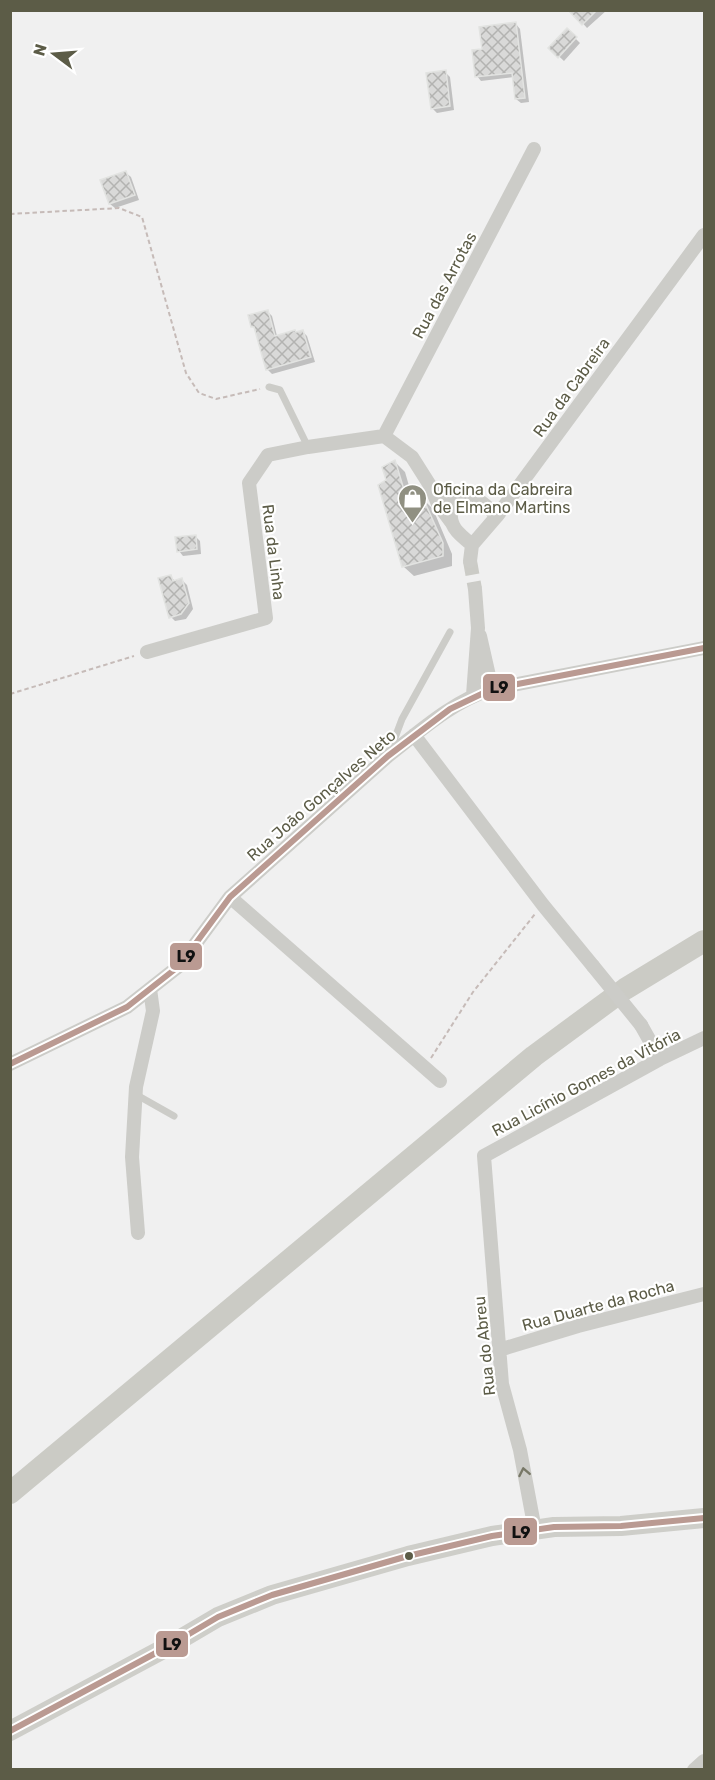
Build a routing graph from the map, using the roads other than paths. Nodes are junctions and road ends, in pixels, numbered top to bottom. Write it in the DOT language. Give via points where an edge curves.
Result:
graph roads {
  1 [pos="534,149"];
  2 [pos="705,235"];
  3 [pos="269,387"];
  4 [pos="384,436"];
  5 [pos="308,447"];
  6 [pos="431,487"];
  7 [pos="460,501"];
  8 [pos="497,516"];
  9 [pos="452,523"];
  10 [pos="472,545"];
  11 [pos="470,561"];
  12 [pos="475,590"];
  13 [pos="478,628"];
  14 [pos="450,632"];
  15 [pos="705,648"];
  16 [pos="147,652"];
  17 [pos="492,689"];
  18 [pos="473,695"];
  19 [pos="414,735"];
  20 [pos="388,756"];
  21 [pos="230,897"];
  22 [pos="705,941"];
  23 [pos="150,989"];
  24 [pos="705,1038"];
  25 [pos="660,1059"];
  26 [pos="10,1064"];
  27 [pos="440,1081"];
  28 [pos="135,1094"];
  29 [pos="174,1116"];
  30 [pos="484,1156"];
  31 [pos="138,1233"];
  32 [pos="705,1294"];
  33 [pos="500,1350"];
  34 [pos="10,1493"];
  35 [pos="705,1518"];
  36 [pos="535,1530"];
  37 [pos="10,1731"];
  38 [pos="705,1761"];
  39 [pos="694,1770"];
  1 -- 4 [label="street, Rua das Arrotas"];
  2 -- 8 [label="street, Rua da Cabreira"];
  3 -- 5 [label="lane" via="280,390"];
  4 -- 5 [label="street, Rua da Linha"];
  4 -- 6 [label="street" via="412,457"];
  5 -- 16 [label="street, Rua da Linha" via="268,455 249,483 266,618"];
  6 -- 7 [label="street"];
  6 -- 9 [label="street"];
  7 -- 8 [label="street" via="476,499"];
  7 -- 9 [label="street" via="451,515"];
  8 -- 10 [label="street, Rua da Cabreira"];
  9 -- 10 [label="street"];
  10 -- 11 [label="street"];
  12 -- 13 [label="street"];
  13 -- 17 [label="street"];
  13 -- 18 [label="street"];
  14 -- 20 [label="lane" via="402,719"];
  15 -- 17 [label="street, Rua João Gonçalves Neto"];
  17 -- 18 [label="street, Rua João Gonçalves Neto"];
  18 -- 19 [label="street, Rua João Gonçalves Neto"];
  19 -- 20 [label="street, Rua João Gonçalves Neto"];
  19 -- 25 [label="street, bridge" via="543,905 641,1025"];
  20 -- 21 [label="street, Rua João Gonçalves Neto"];
  21 -- 23 [label="street, Rua João Gonçalves Neto" via="179,966"];
  21 -- 27 [label="street"];
  22 -- 34 [label="main road" via="625,989 534,1056"];
  23 -- 26 [label="street, Rua João Gonçalves Neto" via="127,1007"];
  23 -- 28 [label="street" via="153,1011"];
  24 -- 25 [label="street, Rua Licínio Gomes da Vitória"];
  25 -- 30 [label="street, Rua Licínio Gomes da Vitória"];
  28 -- 29 [label="lane"];
  28 -- 31 [label="street" via="132,1157"];
  30 -- 33 [label="street, Rua do Abreu"];
  32 -- 33 [label="street, Rua Duarte da Rocha"];
  36 -- 33 [label="street, Rua do Abreu, one-way" via="520,1450 502,1384"];
  35 -- 36 [label="main road"];
  36 -- 37 [label="main road" via="408,1556 272,1595 218,1617"];
  38 -- 39 [label="street"];
}
